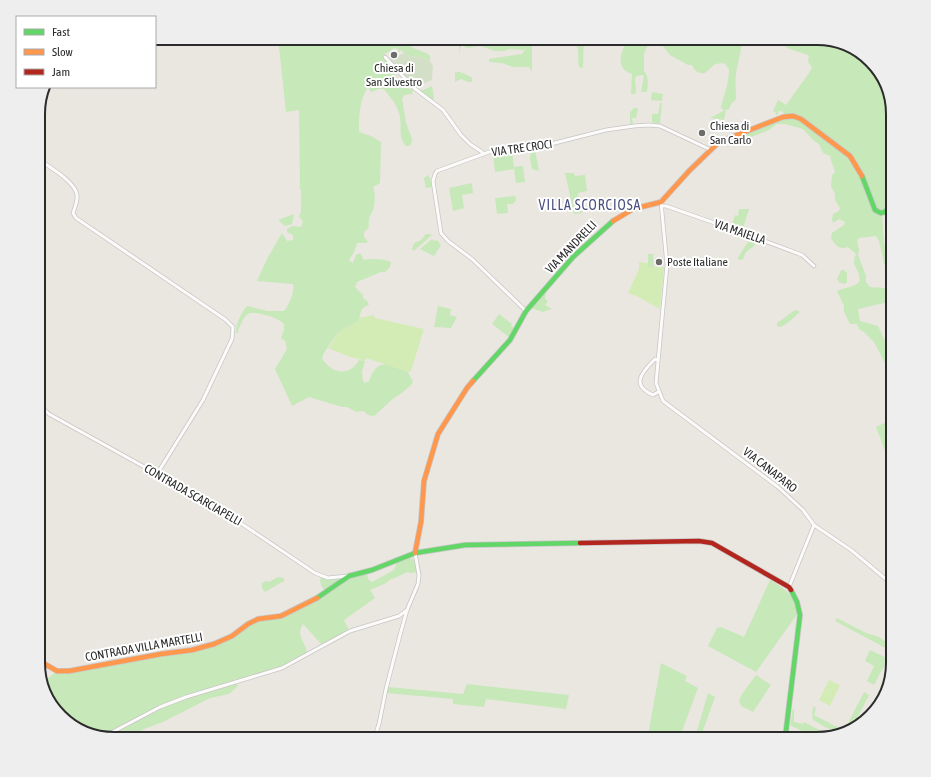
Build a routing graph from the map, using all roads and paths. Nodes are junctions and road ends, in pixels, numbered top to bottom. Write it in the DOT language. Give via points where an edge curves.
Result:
graph roads {
  1 [pos="385,57"];
  2 [pos="709,149"];
  3 [pos="483,154"];
  4 [pos="45,163"];
  5 [pos="662,204"];
  6 [pos="886,211"];
  7 [pos="814,266"];
  8 [pos="526,311"];
  9 [pos="658,360"];
  10 [pos="658,392"];
  11 [pos="45,410"];
  12 [pos="158,474"];
  13 [pos="814,525"];
  14 [pos="415,553"];
  15 [pos="349,576"];
  16 [pos="886,580"];
  17 [pos="789,587"];
  18 [pos="408,610"];
  19 [pos="45,664"];
  20 [pos="113,732"];
  21 [pos="376,732"];
  22 [pos="786,732"];
  1 -- 3 [label="street" via="414,88 443,110 461,135"];
  2 -- 3 [label="street, VIA TRE CROCI" via="660,126 649,125 606,130 539,148"];
  2 -- 5 [label="street"];
  2 -- 6 [label="street" via="719,142 772,121 788,116 801,118 850,156 861,172 875,210 881,213"];
  3 -- 8 [label="street, VIA TRE CROCI" via="435,174 433,181 441,233"];
  4 -- 12 [label="street" via="76,189 73,213 76,218 233,327 232,339 203,400"];
  5 -- 7 [label="street, VIA MAIELLA" via="776,244 802,255"];
  5 -- 8 [label="street, VIA MANDRELLI" via="626,212 608,224 573,257"];
  5 -- 9 [label="street" via="667,265"];
  8 -- 14 [label="street, VIA MANDRELLI" via="510,340 466,388 438,434 424,481 421,522"];
  9 -- 10 [label="street"];
  9 -- 10 [label="street" via="654,359 640,377 642,388 649,394"];
  10 -- 13 [label="street, VIA CANAPARO" via="663,401 778,487 803,510"];
  11 -- 12 [label="street, CONTRADA SCARCIAPELLI"];
  12 -- 15 [label="street, CONTRADA SCARCIAPELLI" via="242,524 315,573 328,578"];
  13 -- 16 [label="street, VIA CANAPARO" via="851,550"];
  13 -- 17 [label="street"];
  14 -- 15 [label="street, CONTRADA VILLA MARTELLI"];
  14 -- 17 [label="street, CONTRADA VILLA MARTELLI" via="465,545 699,541 712,543"];
  14 -- 18 [label="street" via="418,584"];
  15 -- 19 [label="street, CONTRADA VILLA MARTELLI" via="323,595 281,616 258,619 214,644 69,671 57,671"];
  17 -- 22 [label="street" via="798,602 800,613"];
  18 -- 20 [label="street" via="399,616 350,631 282,668 186,697"];
  18 -- 21 [label="street"];
}
